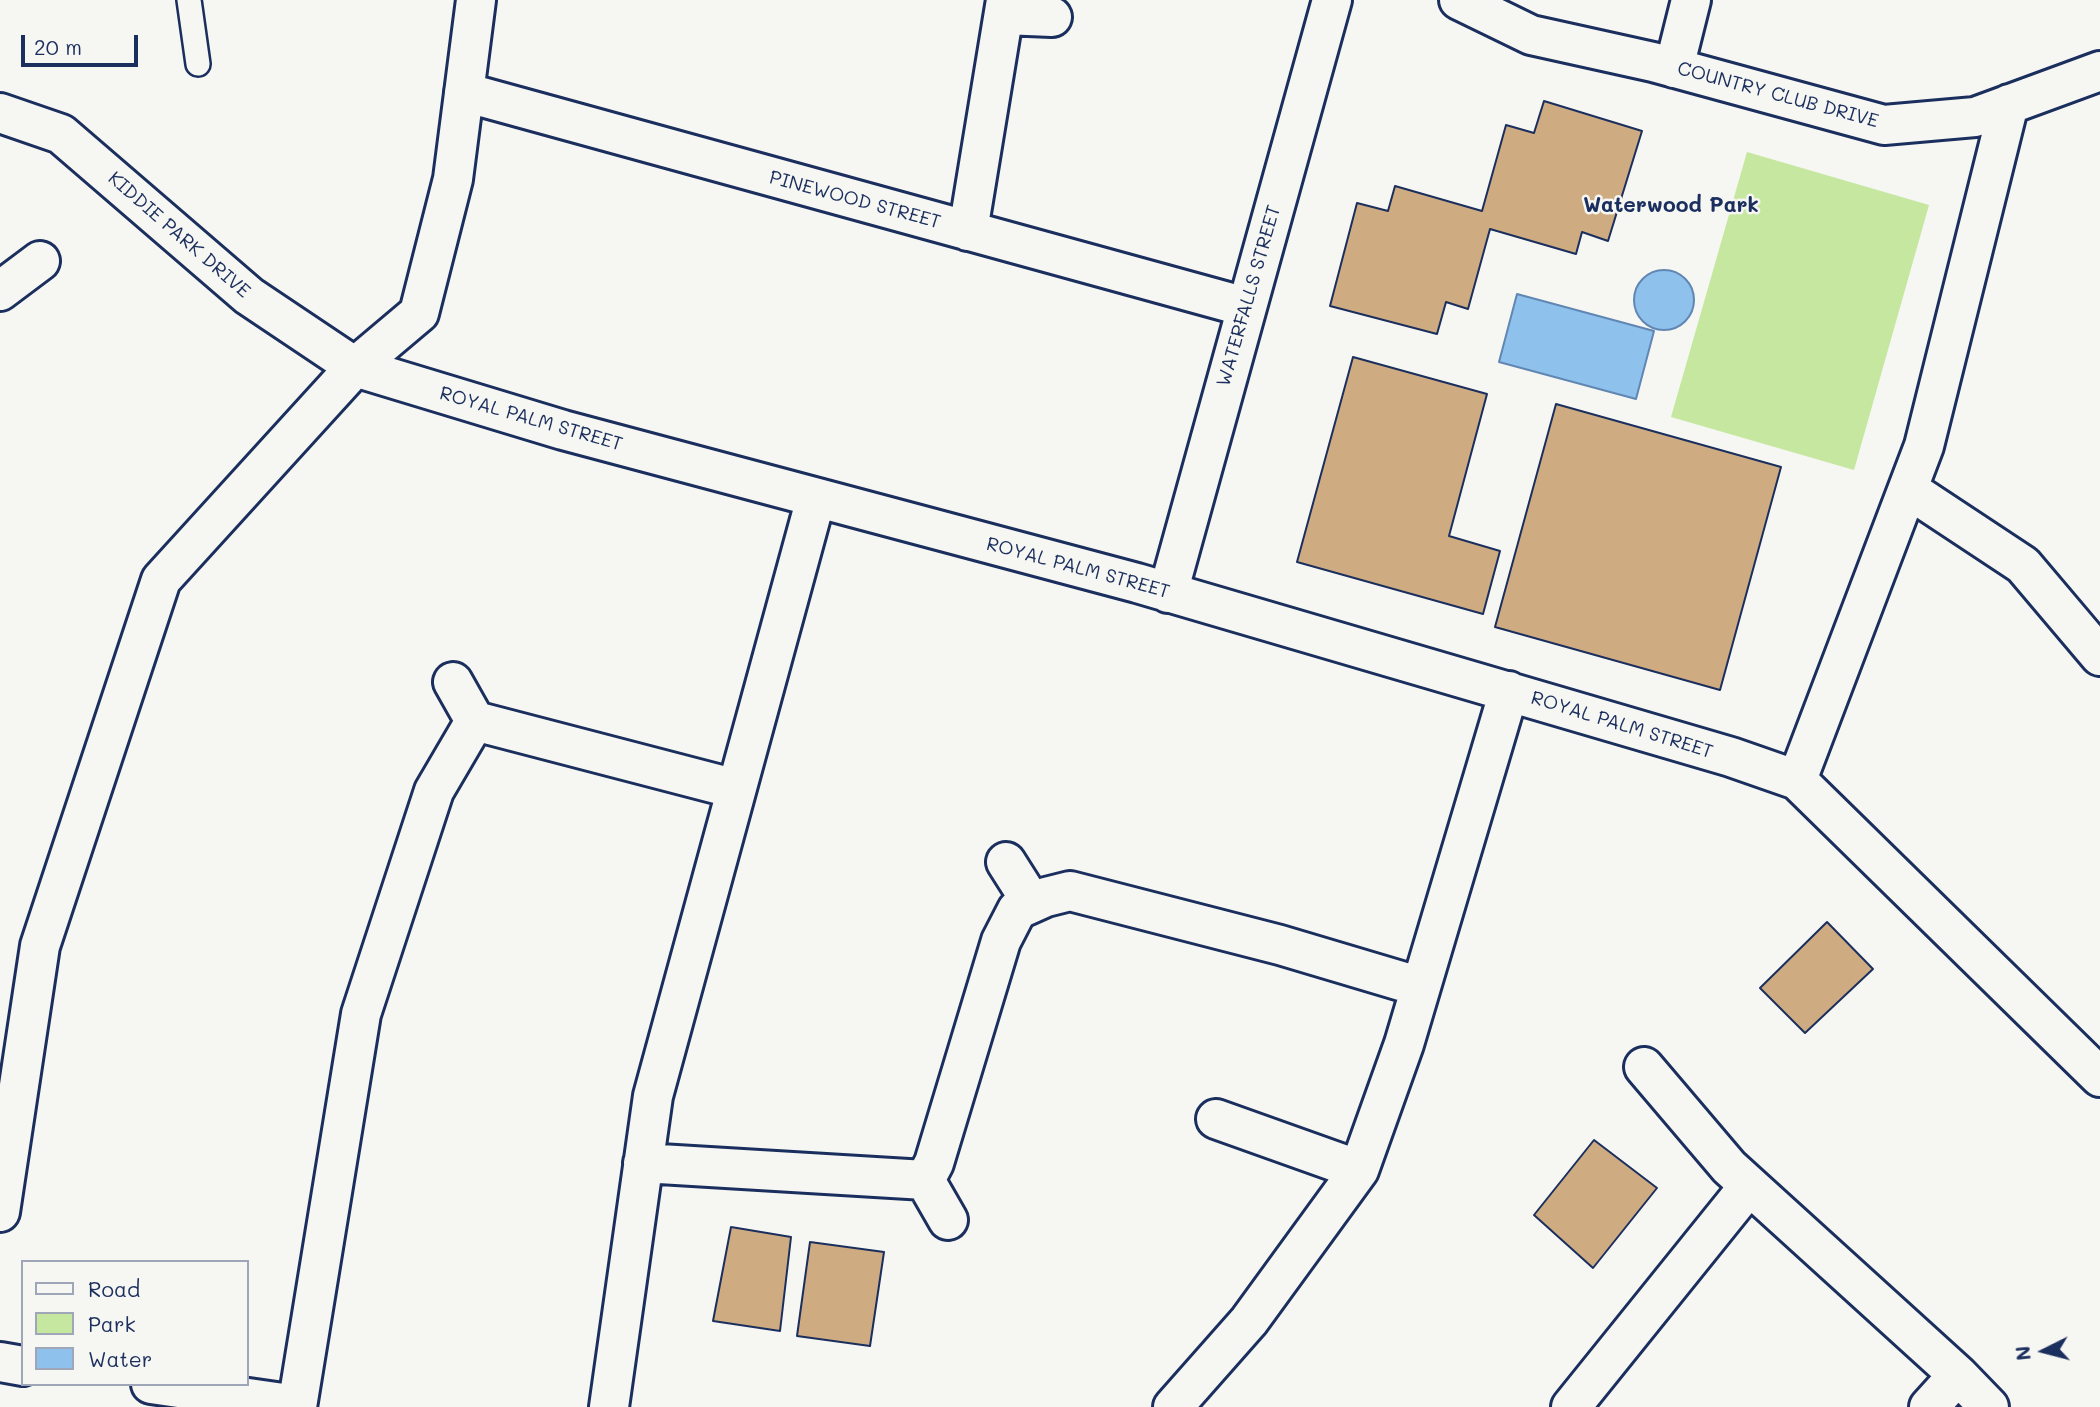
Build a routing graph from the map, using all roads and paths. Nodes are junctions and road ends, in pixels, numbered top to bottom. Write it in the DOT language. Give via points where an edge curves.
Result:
graph roads {
  1 [pos="189,0"];
  2 [pos="476,0"];
  3 [pos="1332,0"];
  4 [pos="1459,0"];
  5 [pos="1690,0"];
  6 [pos="1005,7"];
  7 [pos="1052,17"];
  8 [pos="198,64"];
  9 [pos="1674,68"];
  10 [pos="2100,71"];
  11 [pos="464,92"];
  12 [pos="2010,104"];
  13 [pos="0,113"];
  14 [pos="968,231"];
  15 [pos="40,261"];
  16 [pos="0,291"];
  17 [pos="1246,307"];
  18 [pos="355,367"];
  19 [pos="1908,489"];
  20 [pos="816,498"];
  21 [pos="1168,593"];
  22 [pos="2100,656"];
  23 [pos="453,682"];
  24 [pos="1509,691"];
  25 [pos="475,721"];
  26 [pos="1797,780"];
  27 [pos="737,789"];
  28 [pos="1006,862"];
  29 [pos="1032,903"];
  30 [pos="1421,987"];
  31 [pos="1644,1066"];
  32 [pos="2100,1077"];
  33 [pos="1216,1119"];
  34 [pos="643,1163"];
  35 [pos="1359,1170"];
  36 [pos="925,1180"];
  37 [pos="1749,1185"];
  38 [pos="0,1212"];
  39 [pos="947,1220"];
  40 [pos="0,1362"];
  41 [pos="21,1366"];
  42 [pos="1958,1375"];
  43 [pos="164,1386"];
  44 [pos="297,1406"];
  45 [pos="609,1407"];
  46 [pos="1173,1407"];
  47 [pos="1571,1407"];
  48 [pos="1929,1407"];
  49 [pos="1989,1407"];
  1 -- 8 [label="lane"];
  2 -- 11 [label="street"];
  3 -- 17 [label="street, WATERFALLS STREET"];
  4 -- 9 [label="street, COUNTRY CLUB DRIVE" via="1531,35"];
  5 -- 9 [label="street"];
  6 -- 7 [label="street"];
  6 -- 14 [label="street"];
  9 -- 12 [label="street, COUNTRY CLUB DRIVE" via="1884,125 1975,117"];
  10 -- 12 [label="street, COUNTRY CLUB DRIVE"];
  11 -- 14 [label="street, PINEWOOD STREET"];
  11 -- 18 [label="street" via="453,179 419,313"];
  12 -- 19 [label="street" via="1924,446"];
  13 -- 18 [label="street, KIDDIE PARK DRIVE" via="61,134 249,296"];
  14 -- 17 [label="street, PINEWOOD STREET"];
  15 -- 16 [label="street"];
  17 -- 21 [label="street, WATERFALLS STREET"];
  18 -- 20 [label="street, ROYAL PALM STREET" via="563,430"];
  18 -- 38 [label="street" via="161,580 40,946"];
  19 -- 22 [label="street" via="2023,565"];
  19 -- 26 [label="street"];
  20 -- 21 [label="street, ROYAL PALM STREET"];
  20 -- 27 [label="street"];
  21 -- 24 [label="street, ROYAL PALM STREET"];
  23 -- 25 [label="street"];
  24 -- 26 [label="street, ROYAL PALM STREET"];
  24 -- 30 [label="street"];
  25 -- 27 [label="street"];
  25 -- 44 [label="street" via="434,792 361,1014"];
  26 -- 32 [label="street"];
  27 -- 34 [label="street" via="653,1097"];
  28 -- 29 [label="street"];
  29 -- 30 [label="street" via="1070,891"];
  29 -- 36 [label="street" via="1017,910 1001,941"];
  30 -- 35 [label="street"];
  31 -- 37 [label="street"];
  33 -- 35 [label="street"];
  34 -- 36 [label="street"];
  34 -- 45 [label="street"];
  35 -- 46 [label="street" via="1249,1321"];
  36 -- 39 [label="street"];
  37 -- 42 [label="street"];
  37 -- 47 [label="street"];
  40 -- 41 [label="street"];
  42 -- 48 [label="street"];
  42 -- 49 [label="street"];
  43 -- 44 [label="street"];
}
